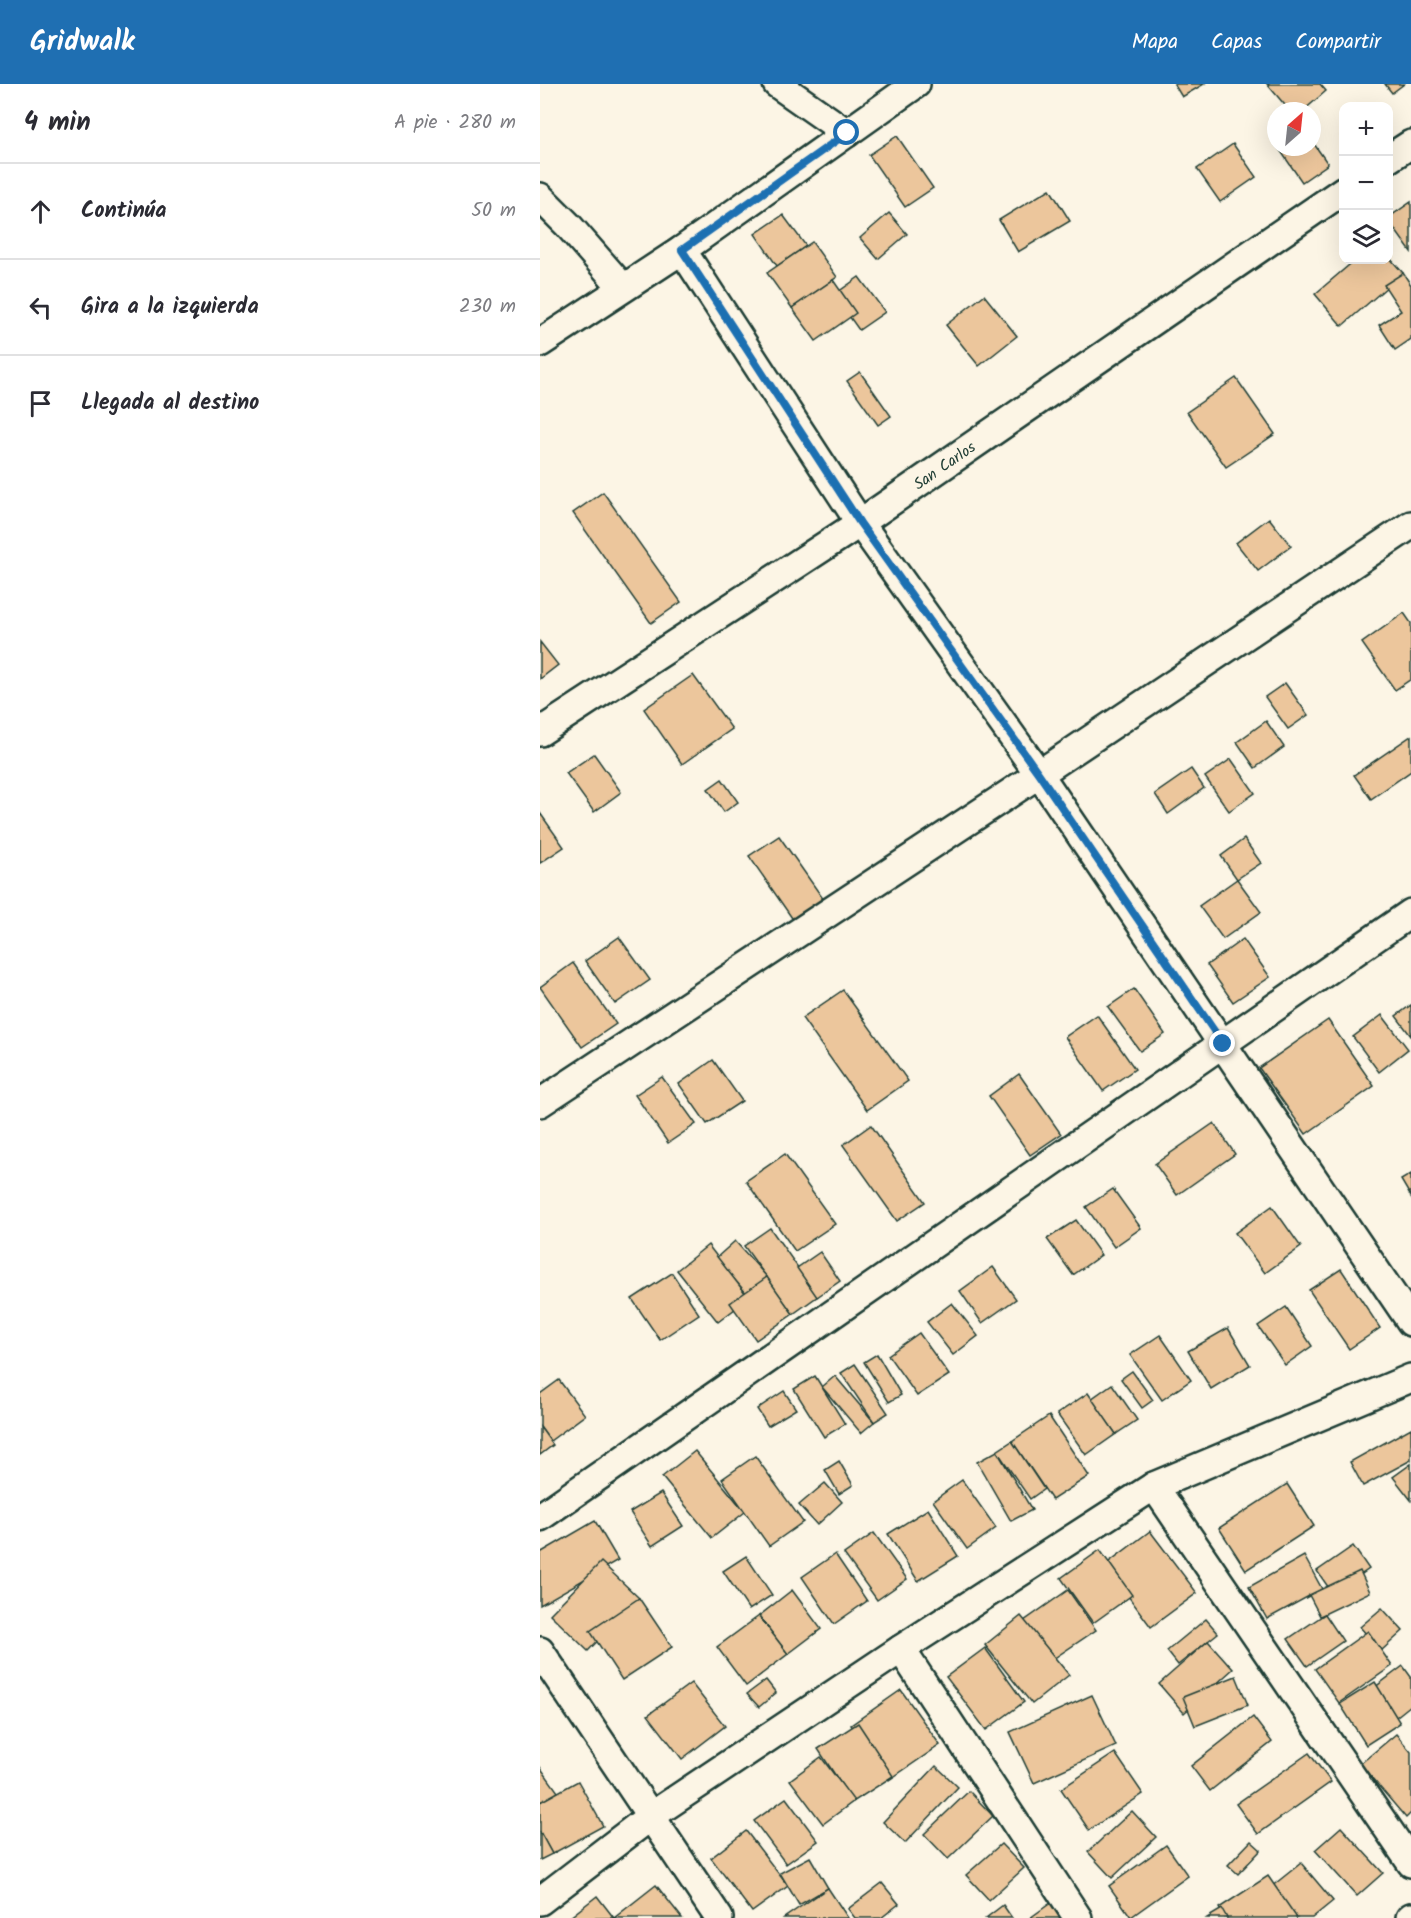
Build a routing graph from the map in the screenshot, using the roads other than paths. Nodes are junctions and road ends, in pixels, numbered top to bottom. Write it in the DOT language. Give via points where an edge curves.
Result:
graph roads {
  1 [pos="777,84"];
  2 [pos="916,84"];
  3 [pos="847,133"];
  4 [pos="1411,144"];
  5 [pos="1393,156"];
  6 [pos="1339,193"];
  7 [pos="540,197"];
  8 [pos="682,250"];
  9 [pos="623,288"];
  10 [pos="540,343"];
  11 [pos="860,523"];
  12 [pos="1411,525"];
  13 [pos="540,732"];
  14 [pos="1039,774"];
  15 [pos="1411,913"];
  16 [pos="1223,1044"];
  17 [pos="540,1103"];
  18 [pos="1411,1322"];
  19 [pos="1411,1378"];
  20 [pos="1154,1486"];
  21 [pos="540,1517"];
  22 [pos="901,1649"];
  23 [pos="540,1651"];
  24 [pos="651,1816"];
  25 [pos="1411,1863"];
  26 [pos="540,1901"];
  27 [pos="719,1918"];
  28 [pos="1078,1918"];
  1 -- 3 [label="street"];
  2 -- 3 [label="street"];
  3 -- 8 [label="street"];
  4 -- 5 [label="street"];
  6 -- 11 [label="street, San Carlos"];
  7 -- 9 [label="street"];
  8 -- 9 [label="street"];
  8 -- 11 [label="street"];
  9 -- 10 [label="street"];
  11 -- 13 [label="street, San Carlos"];
  11 -- 14 [label="street"];
  12 -- 14 [label="street"];
  14 -- 16 [label="street"];
  14 -- 17 [label="street"];
  15 -- 16 [label="street"];
  16 -- 18 [label="street"];
  16 -- 21 [label="street"];
  19 -- 20 [label="street"];
  20 -- 22 [label="street"];
  20 -- 25 [label="street"];
  22 -- 24 [label="street"];
  22 -- 28 [label="street"];
  23 -- 24 [label="street"];
  24 -- 26 [label="street"];
  24 -- 27 [label="street"];
}
